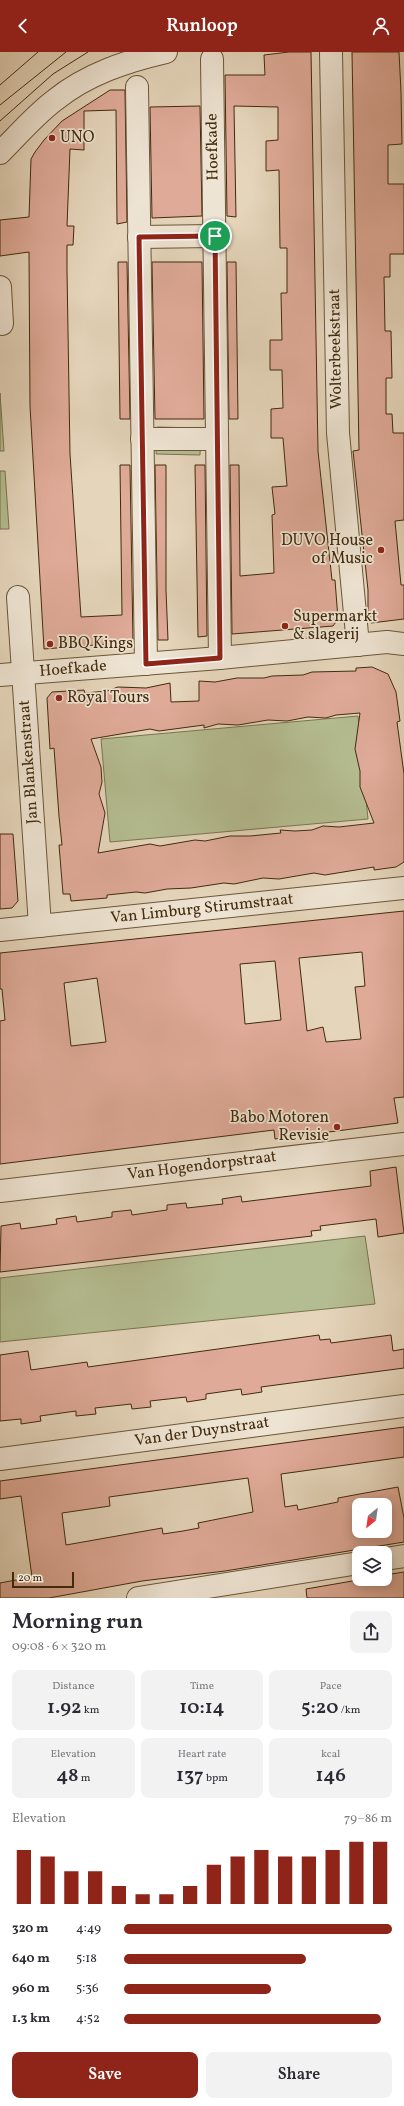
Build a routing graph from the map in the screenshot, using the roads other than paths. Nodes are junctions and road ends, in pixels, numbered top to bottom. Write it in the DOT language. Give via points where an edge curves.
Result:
graph roads {
  1 [pos="166,52"];
  2 [pos="331,52"];
  3 [pos="212,59"];
  4 [pos="137,87"];
  5 [pos="0,152"];
  6 [pos="215,236"];
  7 [pos="139,237"];
  8 [pos="0,287"];
  9 [pos="2,324"];
  10 [pos="217,438"];
  11 [pos="142,439"];
  12 [pos="18,597"];
  13 [pos="404,644"];
  14 [pos="358,645"];
  15 [pos="220,658"];
  16 [pos="146,664"];
  17 [pos="22,673"];
  18 [pos="0,675"];
  19 [pos="404,888"];
  20 [pos="40,926"];
  21 [pos="0,930"];
  22 [pos="404,1144"];
  23 [pos="0,1190"];
  24 [pos="404,1406"];
  25 [pos="0,1459"];
  26 [pos="404,1556"];
  27 [pos="392,1558"];
  28 [pos="352,1564"];
  29 [pos="213,1592"];
  30 [pos="138,1598"];
  1 -- 5 [label="street" via="134,59 92,76 55,100"];
  2 -- 14 [label="street, Wolterbeekstraat" via="338,433"];
  3 -- 6 [label="street, Hoefkade"];
  4 -- 7 [label="street"];
  6 -- 7 [label="street"];
  6 -- 10 [label="street, Hoefkade"];
  7 -- 11 [label="street"];
  8 -- 9 [label="street"];
  10 -- 11 [label="street"];
  10 -- 15 [label="street, Hoefkade"];
  11 -- 16 [label="street"];
  12 -- 17 [label="street, Jan Blankenstraat"];
  13 -- 14 [label="street, Hoefkade" via="387,642"];
  14 -- 15 [label="street, Hoefkade"];
  15 -- 16 [label="street, Hoefkade"];
  16 -- 17 [label="street, Hoefkade"];
  17 -- 18 [label="street, Hoefkade"];
  17 -- 20 [label="street, Jan Blankenstraat"];
  19 -- 20 [label="street, Van Limburg Stirumstraat"];
  20 -- 21 [label="street, Van Limburg Stirumstraat"];
  22 -- 23 [label="street, Van Hogendorpstraat"];
  24 -- 25 [label="street, Van der Duynstraat"];
  26 -- 27 [label="street"];
  28 -- 29 [label="street"];
  29 -- 30 [label="street"];
}
